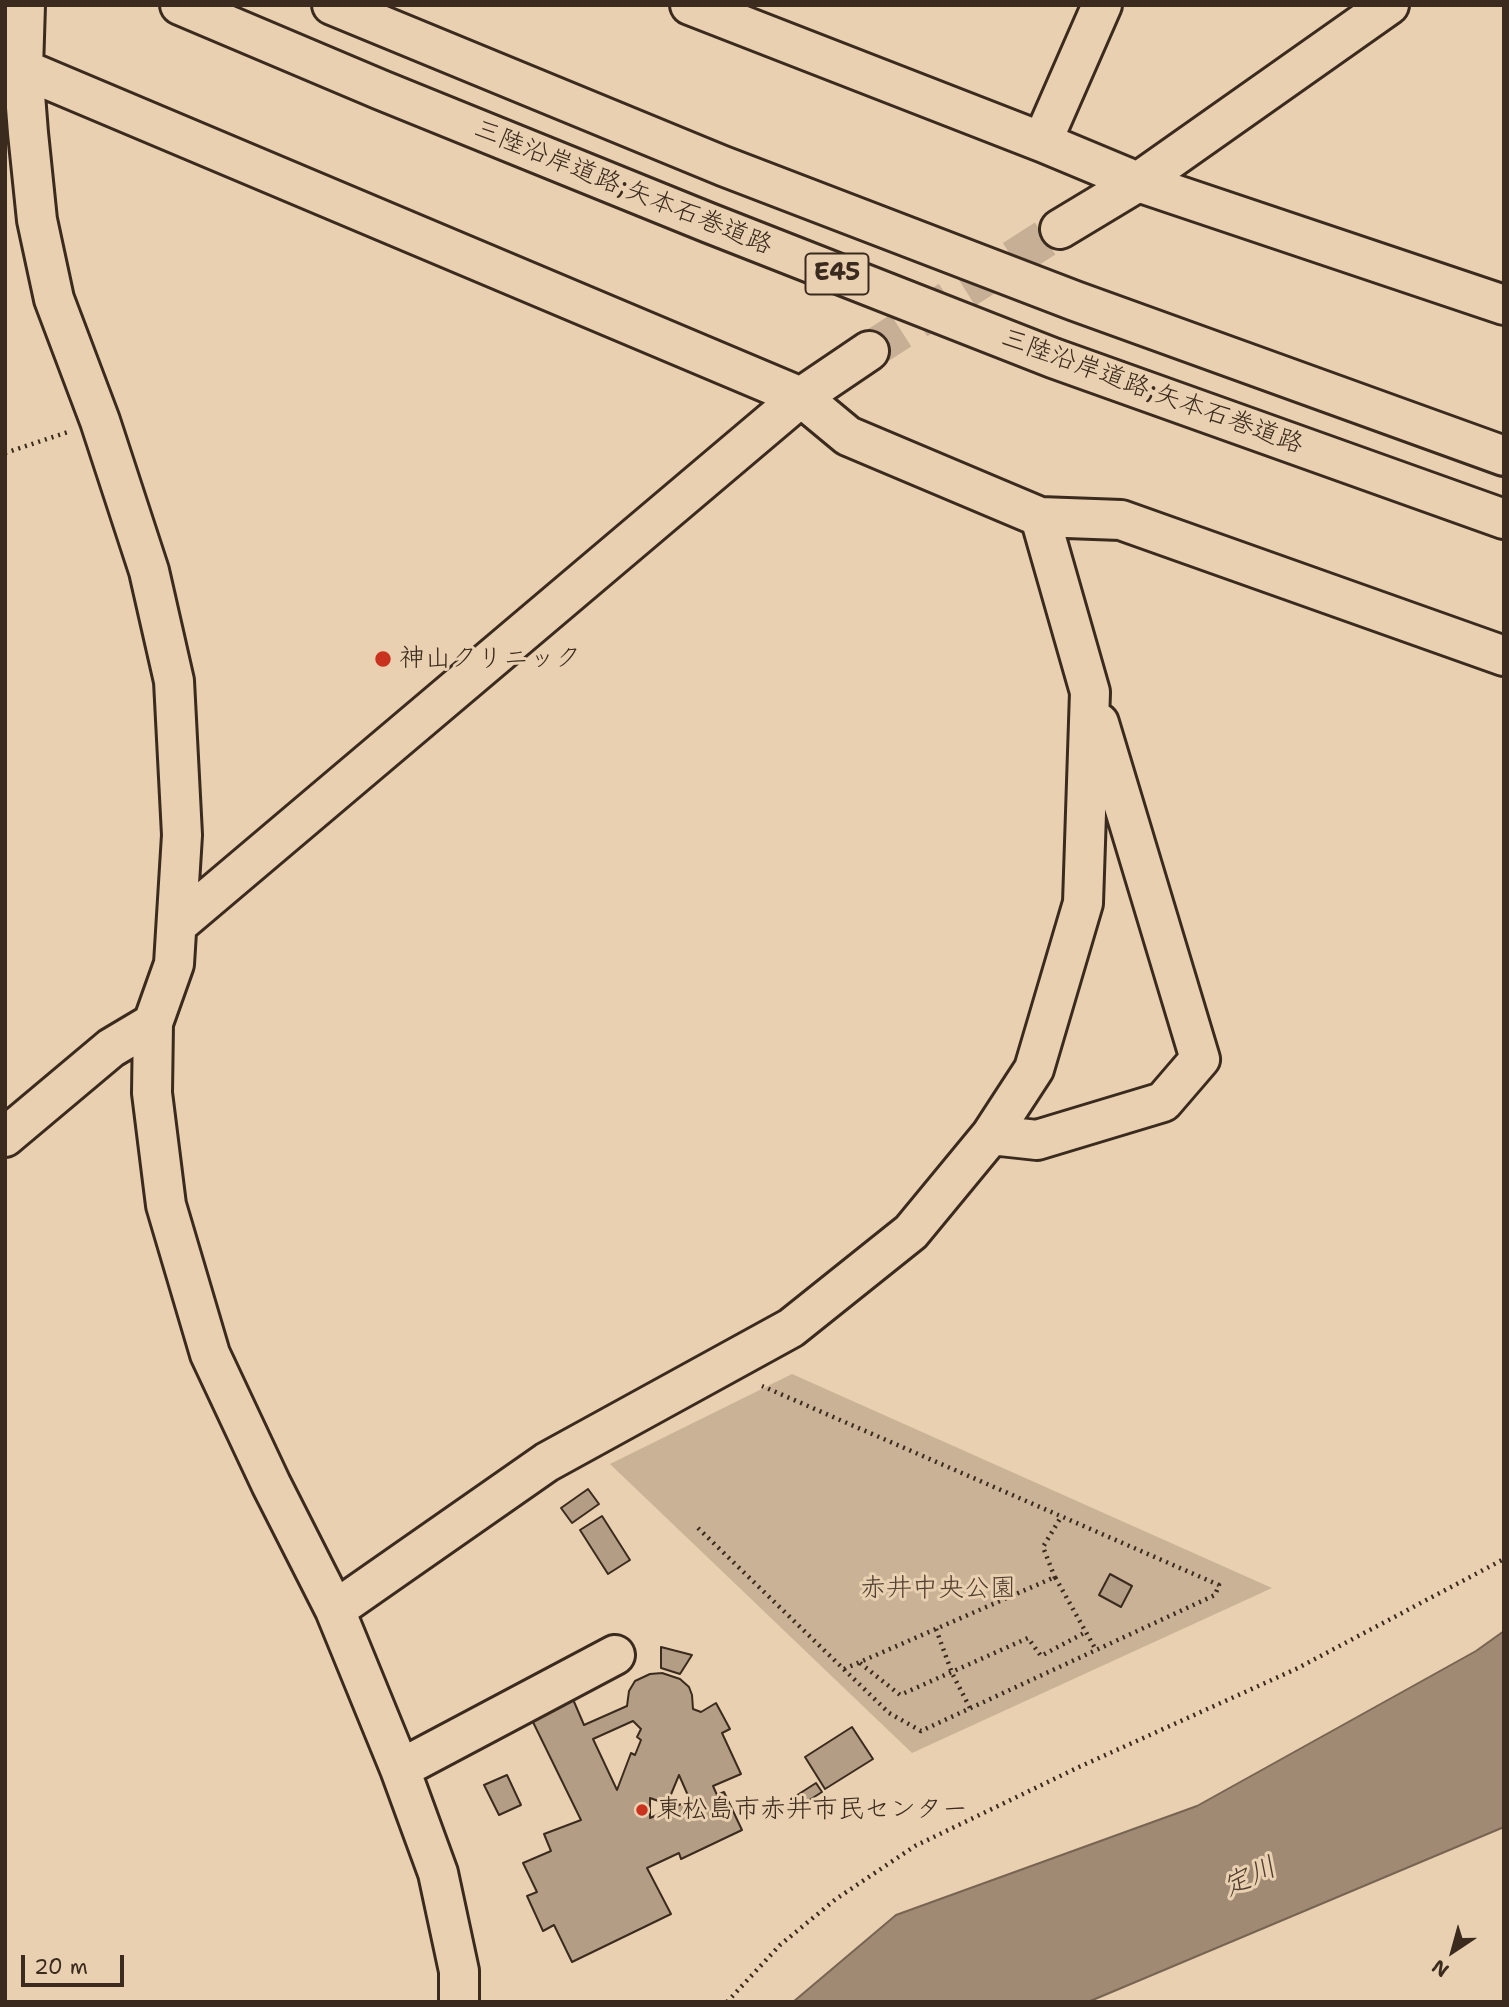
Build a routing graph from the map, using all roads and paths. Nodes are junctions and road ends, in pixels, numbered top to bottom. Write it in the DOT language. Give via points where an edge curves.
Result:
graph roads {
  1 [pos="25,5"];
  2 [pos="180,5"];
  3 [pos="332,5"];
  4 [pos="691,5"];
  5 [pos="1102,5"];
  6 [pos="1389,5"];
  7 [pos="14,64"];
  8 [pos="1042,142"];
  9 [pos="1138,181"];
  10 [pos="1060,229"];
  11 [pos="1504,305"];
  12 [pos="869,351"];
  13 [pos="801,397"];
  14 [pos="100,421"];
  15 [pos="5,453"];
  16 [pos="1504,456"];
  17 [pos="1040,517"];
  18 [pos="1504,519"];
  19 [pos="1504,656"];
  20 [pos="1090,691"];
  21 [pos="177,925"];
  22 [pos="153,1023"];
  23 [pos="991,1135"];
  24 [pos="5,1137"];
  25 [pos="720,1367"];
  26 [pos="1061,1517"];
  27 [pos="698,1528"];
  28 [pos="1504,1559"];
  29 [pos="1057,1582"];
  30 [pos="335,1610"];
  31 [pos="936,1629"];
  32 [pos="1086,1632"];
  33 [pos="1096,1650"];
  34 [pos="615,1654"];
  35 [pos="860,1663"];
  36 [pos="844,1670"];
  37 [pos="952,1672"];
  38 [pos="970,1708"];
  39 [pos="400,1769"];
  40 [pos="459,2002"];
  41 [pos="727,2002"];
  1 -- 7 [label="main road"];
  2 -- 18 [label="main road, 三陸沿岸道路;矢本石巻道路 / E45" via="1029,349"];
  3 -- 16 [label="main road, E45" via="723,166 1074,301"];
  4 -- 8 [label="main road"];
  5 -- 8 [label="main road"];
  6 -- 9 [label="main road"];
  7 -- 13 [label="main road"];
  7 -- 14 [label="main road" via="39,233 54,299"];
  8 -- 9 [label="main road"];
  9 -- 10 [label="main road"];
  9 -- 11 [label="main road"];
  12 -- 13 [label="main road"];
  13 -- 17 [label="main road" via="848,436"];
  13 -- 21 [label="main road"];
  14 -- 15 [label="path"];
  14 -- 21 [label="main road" via="149,570 174,681 181,835"];
  17 -- 19 [label="main road" via="1121,520"];
  17 -- 20 [label="main road"];
  20 -- 23 [label="main road" via="1083,903 1034,1069"];
  20 -- 23 [label="main road" via="1200,1059 1163,1102 1038,1140"];
  21 -- 22 [label="main road" via="174,964"];
  22 -- 24 [label="main road" via="111,1048"];
  22 -- 30 [label="main road" via="152,1093 166,1205 207,1342"];
  23 -- 25 [label="main road" via="911,1232 791,1328"];
  25 -- 26 [label="path"];
  25 -- 30 [label="main road" via="548,1462"];
  26 -- 29 [label="path" via="1043,1547"];
  26 -- 33 [label="path" via="1219,1585 1215,1595"];
  27 -- 36 [label="path"];
  28 -- 41 [label="path" via="1297,1669 915,1846 836,1899 780,1945"];
  29 -- 31 [label="path" via="1055,1577"];
  29 -- 32 [label="path"];
  30 -- 39 [label="main road"];
  31 -- 35 [label="path"];
  31 -- 37 [label="path"];
  32 -- 33 [label="path"];
  32 -- 37 [label="path" via="1041,1656 1028,1638"];
  33 -- 38 [label="path"];
  34 -- 39 [label="main road"];
  35 -- 36 [label="path"];
  35 -- 37 [label="path" via="900,1695"];
  36 -- 38 [label="path" via="889,1713 921,1731"];
  37 -- 38 [label="path"];
  39 -- 40 [label="main road" via="438,1873 459,1971"];
}
